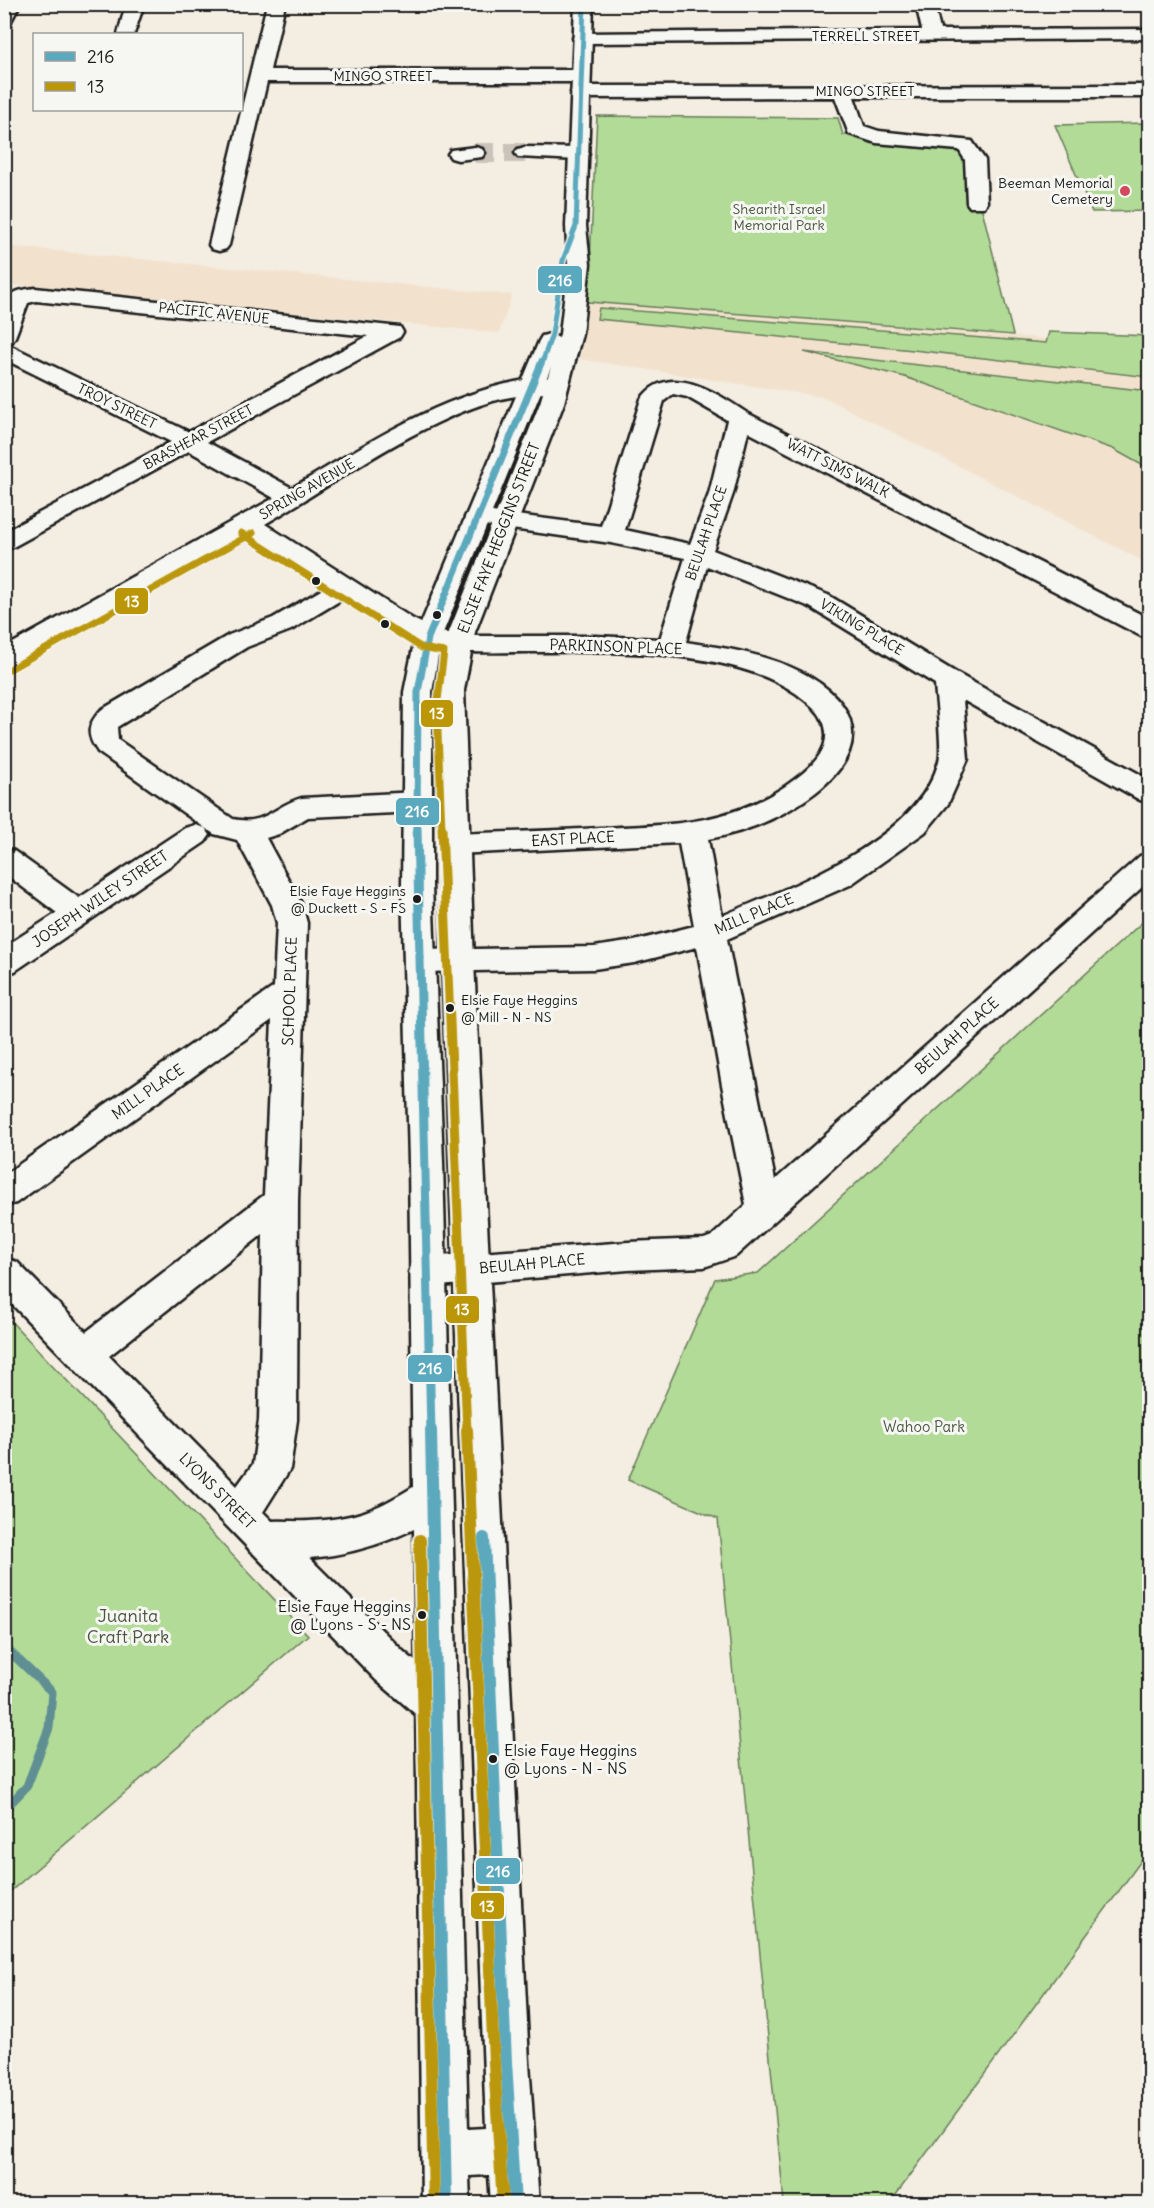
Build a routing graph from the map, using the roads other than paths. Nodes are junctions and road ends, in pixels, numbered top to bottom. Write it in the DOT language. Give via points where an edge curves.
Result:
graph roads {
  1 [pos="11,4"];
  2 [pos="135,4"];
  3 [pos="276,4"];
  4 [pos="584,4"];
  5 [pos="926,4"];
  6 [pos="4,19"];
  7 [pos="1149,22"];
  8 [pos="931,29"];
  9 [pos="582,31"];
  10 [pos="126,33"];
  11 [pos="1149,34"];
  12 [pos="258,76"];
  13 [pos="581,84"];
  14 [pos="842,91"];
  15 [pos="1149,91"];
  16 [pos="525,153"];
  17 [pos="579,154"];
  18 [pos="977,202"];
  19 [pos="219,245"];
  20 [pos="392,332"];
  21 [pos="4,337"];
  22 [pos="4,351"];
  23 [pos="545,384"];
  24 [pos="739,418"];
  25 [pos="189,441"];
  26 [pos="293,498"];
  27 [pos="477,517"];
  28 [pos="507,521"];
  29 [pos="247,523"];
  30 [pos="611,535"];
  31 [pos="4,542"];
  32 [pos="700,554"];
  33 [pos="346,586"];
  34 [pos="1149,630"];
  35 [pos="444,640"];
  36 [pos="671,648"];
  37 [pos="4,658"];
  38 [pos="948,681"];
  39 [pos="1149,793"];
  40 [pos="417,802"];
  41 [pos="248,832"];
  42 [pos="692,833"];
  43 [pos="195,835"];
  44 [pos="455,844"];
  45 [pos="4,858"];
  46 [pos="1149,863"];
  47 [pos="79,914"];
  48 [pos="711,933"];
  49 [pos="419,962"];
  50 [pos="458,962"];
  51 [pos="4,963"];
  52 [pos="291,991"];
  53 [pos="4,1193"];
  54 [pos="281,1201"];
  55 [pos="764,1208"];
  56 [pos="472,1269"];
  57 [pos="4,1272"];
  58 [pos="427,1272"];
  59 [pos="85,1354"];
  60 [pos="432,1496"];
  61 [pos="236,1511"];
  62 [pos="264,1538"];
  63 [pos="435,1704"];
  64 [pos="511,2150"];
  65 [pos="446,2154"];
  66 [pos="446,2204"];
  67 [pos="515,2204"];
  1 -- 6 [label="street"];
  2 -- 10 [label="street"];
  3 -- 12 [label="street"];
  4 -- 9 [label="street"];
  5 -- 8 [label="street"];
  7 -- 8 [label="street, TERRELL STREET"];
  8 -- 9 [label="street, TERRELL STREET"];
  8 -- 11 [label="street, TERRELL STREET"];
  9 -- 13 [label="street"];
  12 -- 13 [label="street, MINGO STREET"];
  12 -- 19 [label="street"];
  13 -- 14 [label="street, MINGO STREET"];
  13 -- 17 [label="street"];
  14 -- 15 [label="street, MINGO STREET"];
  14 -- 18 [label="street" via="856,130 876,137 965,145 975,160"];
  16 -- 17 [label="street"];
  17 -- 23 [label="street" via="579,264 573,324"];
  20 -- 21 [label="street, PACIFIC AVENUE" via="35,294 19,299"];
  20 -- 25 [label="street, BRASHEAR STREET"];
  22 -- 25 [label="street, TROY STREET"];
  23 -- 26 [label="street, SPRING AVENUE" via="474,398 425,421"];
  23 -- 27 [label="street, ELSIE FAYE HEGGINS STREET"];
  23 -- 28 [label="street, ELSIE FAYE HEGGINS STREET"];
  24 -- 30 [label="street, WATT SIMS WALK" via="686,388 657,393"];
  24 -- 32 [label="street, BEULAH PLACE" via="721,494"];
  24 -- 34 [label="street, WATT SIMS WALK"];
  25 -- 26 [label="street, TROY STREET"];
  25 -- 31 [label="street, BRASHEAR STREET"];
  26 -- 29 [label="street, SPRING AVENUE"];
  27 -- 28 [label="street, VIKING PLACE"];
  27 -- 35 [label="street, ELSIE FAYE HEGGINS STREET"];
  28 -- 30 [label="street, VIKING PLACE"];
  28 -- 35 [label="street, ELSIE FAYE HEGGINS STREET"];
  29 -- 33 [label="street"];
  29 -- 37 [label="street, SPRING AVENUE"];
  30 -- 32 [label="street, VIKING PLACE"];
  32 -- 36 [label="street, BEULAH PLACE"];
  32 -- 38 [label="street, VIKING PLACE" via="819,600"];
  33 -- 35 [label="street"];
  33 -- 41 [label="street" via="282,624 238,641 111,716 102,728 101,738 108,746 224,826"];
  35 -- 36 [label="street, PARKINSON PLACE"];
  35 -- 40 [label="street, ELSIE FAYE HEGGINS STREET" via="418,692"];
  35 -- 44 [label="street, ELSIE FAYE HEGGINS STREET" via="452,674 449,699"];
  36 -- 42 [label="street, PARKINSON PLACE" via="734,659 803,684 832,711 840,738 834,756 821,771 776,806"];
  38 -- 39 [label="street, VIKING PLACE"];
  38 -- 48 [label="street, MILL PLACE" via="954,759 934,804 915,825 839,878"];
  40 -- 41 [label="street" via="302,808 269,827"];
  40 -- 49 [label="street, ELSIE FAYE HEGGINS STREET"];
  41 -- 52 [label="street, SCHOOL PLACE" via="283,896 292,923"];
  42 -- 44 [label="street, EAST PLACE"];
  42 -- 48 [label="street"];
  43 -- 47 [label="street, JOSEPH WILEY STREET"];
  44 -- 50 [label="street, ELSIE FAYE HEGGINS STREET"];
  45 -- 47 [label="street"];
  46 -- 55 [label="street, BEULAH PLACE"];
  47 -- 51 [label="street, JOSEPH WILEY STREET"];
  48 -- 50 [label="street, MILL PLACE" via="594,958"];
  48 -- 55 [label="street"];
  49 -- 50 [label="street, MILL PLACE"];
  49 -- 58 [label="street, ELSIE FAYE HEGGINS STREET"];
  50 -- 56 [label="street, ELSIE FAYE HEGGINS STREET"];
  52 -- 53 [label="street, MILL PLACE"];
  52 -- 54 [label="street, SCHOOL PLACE"];
  54 -- 59 [label="street"];
  54 -- 61 [label="street, SCHOOL PLACE" via="278,1420 271,1469 252,1497"];
  55 -- 56 [label="street, BEULAH PLACE" via="724,1246 704,1253"];
  56 -- 58 [label="street, BEULAH PLACE"];
  56 -- 64 [label="street, ELSIE FAYE HEGGINS STREET"];
  57 -- 59 [label="street, LYONS STREET"];
  58 -- 60 [label="street, ELSIE FAYE HEGGINS STREET"];
  59 -- 61 [label="street, LYONS STREET"];
  60 -- 62 [label="street" via="376,1527 299,1540"];
  60 -- 63 [label="street, ELSIE FAYE HEGGINS STREET"];
  61 -- 62 [label="street, LYONS STREET"];
  62 -- 63 [label="street, LYONS STREET" via="390,1666"];
  63 -- 65 [label="street, ELSIE FAYE HEGGINS STREET"];
  64 -- 65 [label="street"];
  64 -- 67 [label="street, ELSIE FAYE HEGGINS STREET"];
  65 -- 66 [label="street, ELSIE FAYE HEGGINS STREET"];
}
